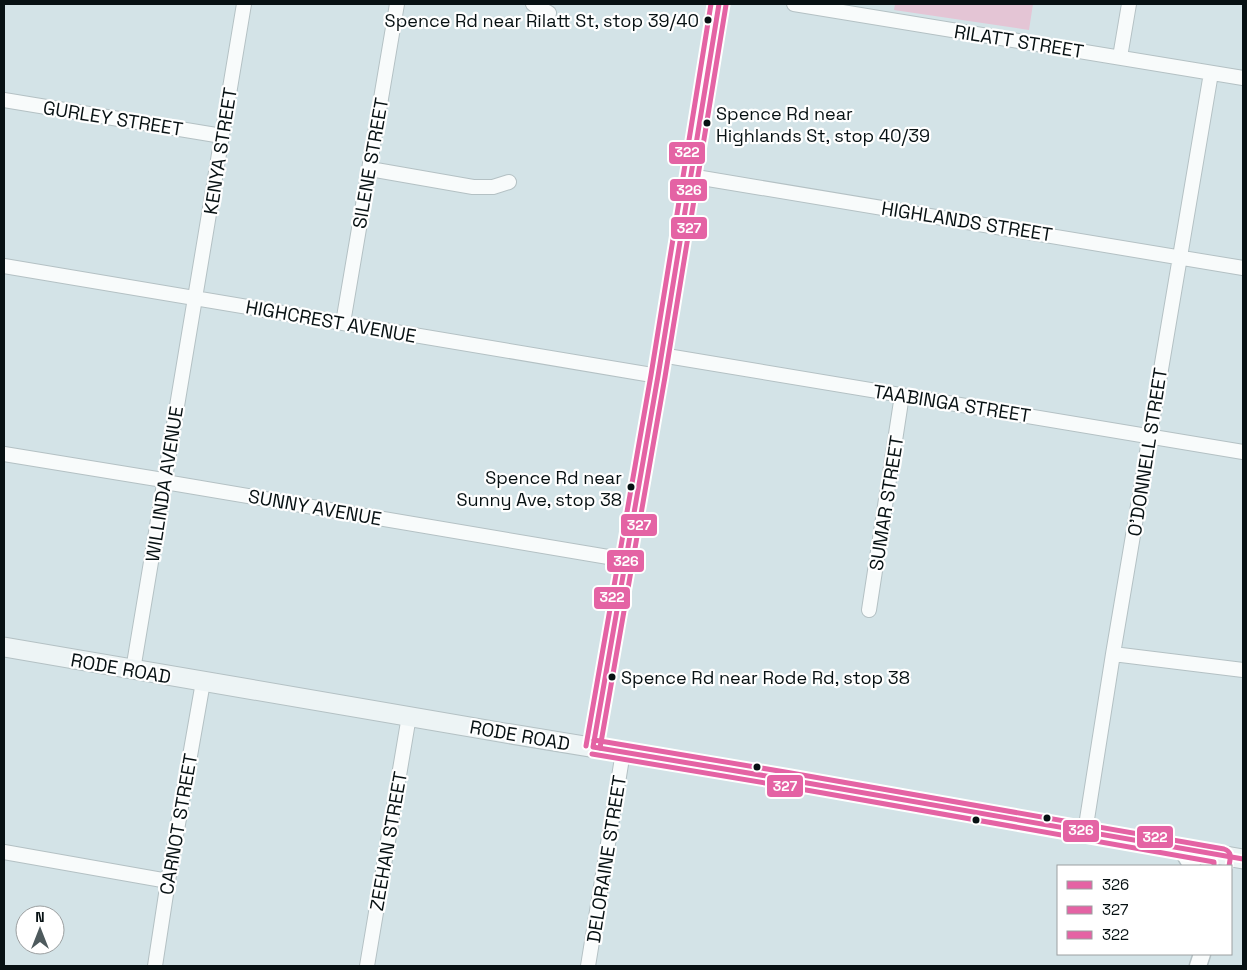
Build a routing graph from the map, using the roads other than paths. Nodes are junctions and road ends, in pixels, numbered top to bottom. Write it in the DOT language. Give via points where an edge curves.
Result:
graph roads {
  1 [pos="244,4"];
  2 [pos="397,4"];
  3 [pos="533,4"];
  4 [pos="719,4"];
  5 [pos="794,4"];
  6 [pos="1129,4"];
  7 [pos="550,13"];
  8 [pos="1120,57"];
  9 [pos="1211,72"];
  10 [pos="1243,78"];
  11 [pos="4,100"];
  12 [pos="222,136"];
  13 [pos="370,169"];
  14 [pos="690,176"];
  15 [pos="509,182"];
  16 [pos="1180,257"];
  17 [pos="4,266"];
  18 [pos="1243,268"];
  19 [pos="195,298"];
  20 [pos="343,323"];
  21 [pos="661,355"];
  22 [pos="658,376"];
  23 [pos="902,396"];
  24 [pos="1150,436"];
  25 [pos="1243,452"];
  26 [pos="4,454"];
  27 [pos="164,481"];
  28 [pos="626,560"];
  29 [pos="869,610"];
  30 [pos="4,647"];
  31 [pos="1113,654"];
  32 [pos="133,670"];
  33 [pos="1243,670"];
  34 [pos="203,682"];
  35 [pos="409,716"];
  36 [pos="593,747"];
  37 [pos="623,752"];
  38 [pos="1085,832"];
  39 [pos="1181,848"];
  40 [pos="4,852"];
  41 [pos="1243,859"];
  42 [pos="1222,861"];
  43 [pos="1191,865"];
  44 [pos="168,881"];
  45 [pos="155,966"];
  46 [pos="367,966"];
  47 [pos="588,966"];
  1 -- 12 [label="street, KENYA STREET"];
  2 -- 13 [label="street, SILENE STREET"];
  3 -- 7 [label="street"];
  4 -- 14 [label="street"];
  5 -- 8 [label="street, RILATT STREET"];
  6 -- 8 [label="street"];
  8 -- 9 [label="street, RILATT STREET"];
  9 -- 10 [label="street, RILATT STREET"];
  9 -- 16 [label="street, O'DONNELL STREET"];
  11 -- 12 [label="street, GURLEY STREET"];
  12 -- 19 [label="street, KENYA STREET"];
  13 -- 15 [label="street" via="473,187 492,187"];
  13 -- 20 [label="street, SILENE STREET"];
  14 -- 16 [label="street, HIGHLANDS STREET"];
  14 -- 21 [label="street"];
  16 -- 18 [label="street, HIGHLANDS STREET"];
  16 -- 24 [label="street, O'DONNELL STREET"];
  17 -- 19 [label="street, HIGHCREST AVENUE"];
  19 -- 20 [label="street, HIGHCREST AVENUE"];
  19 -- 27 [label="street, WILLINDA AVENUE"];
  20 -- 22 [label="street, HIGHCREST AVENUE"];
  21 -- 22 [label="street"];
  21 -- 23 [label="street, TAABINGA STREET"];
  22 -- 28 [label="street"];
  23 -- 24 [label="street, TAABINGA STREET"];
  23 -- 29 [label="street, SUMAR STREET"];
  24 -- 25 [label="street, TAABINGA STREET"];
  24 -- 31 [label="street, O'DONNELL STREET"];
  26 -- 27 [label="street, SUNNY AVENUE"];
  27 -- 28 [label="street, SUNNY AVENUE"];
  27 -- 32 [label="street, WILLINDA AVENUE"];
  28 -- 36 [label="street"];
  30 -- 32 [label="main road, RODE ROAD"];
  31 -- 33 [label="street"];
  31 -- 38 [label="street, O'DONNELL STREET"];
  32 -- 34 [label="main road, RODE ROAD"];
  34 -- 35 [label="main road, RODE ROAD"];
  34 -- 44 [label="street, CARNOT STREET"];
  35 -- 36 [label="main road, RODE ROAD"];
  35 -- 46 [label="street, ZEEHAN STREET"];
  36 -- 37 [label="main road, RODE ROAD"];
  37 -- 38 [label="main road, RODE ROAD"];
  37 -- 47 [label="street, DELORAINE STREET"];
  38 -- 39 [label="main road, RODE ROAD"];
  39 -- 42 [label="main road, RODE ROAD"];
  39 -- 43 [label="street"];
  40 -- 44 [label="street"];
  41 -- 42 [label="main road, RODE ROAD"];
  44 -- 45 [label="street, CARNOT STREET"];
}
